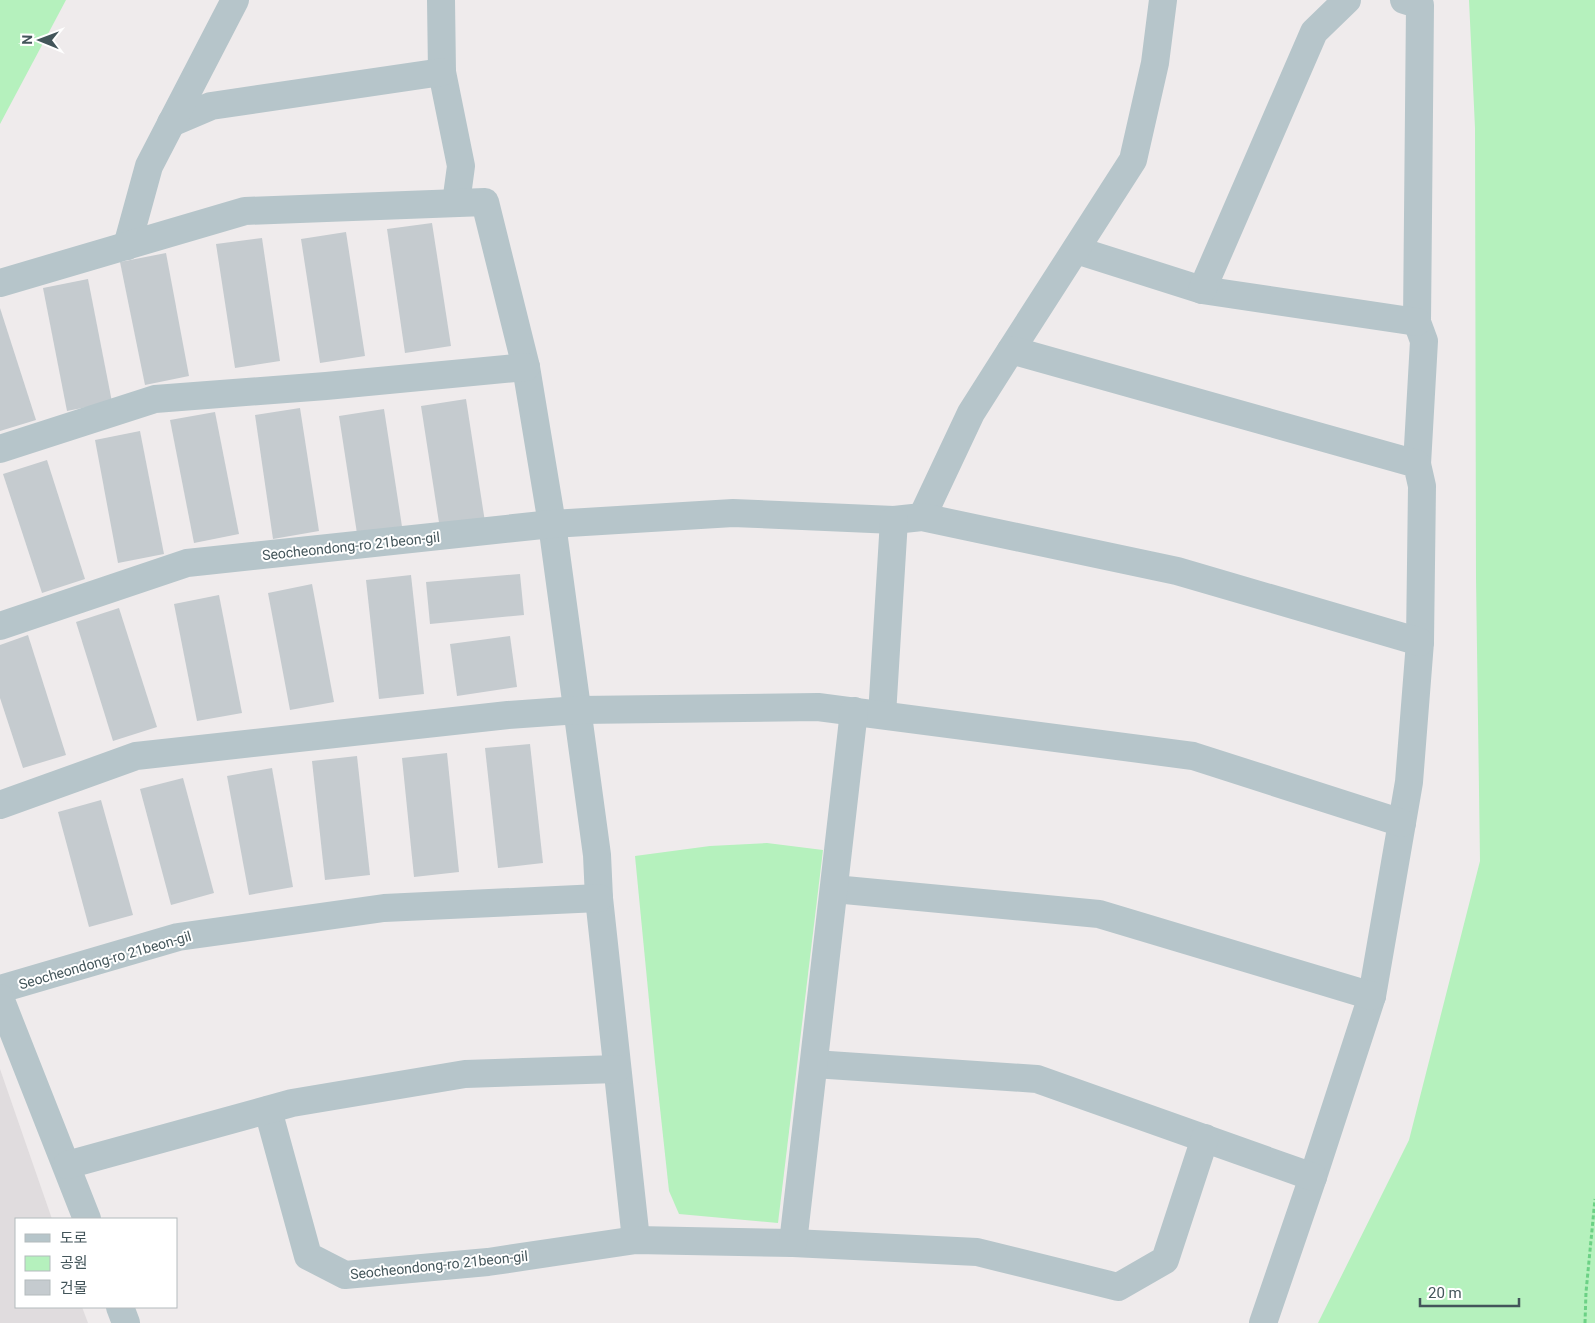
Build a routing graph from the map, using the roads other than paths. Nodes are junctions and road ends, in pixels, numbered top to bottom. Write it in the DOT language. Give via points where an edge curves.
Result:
graph roads {
  1 [pos="235,0"];
  2 [pos="441,0"];
  3 [pos="1164,0"];
  4 [pos="1347,0"];
  5 [pos="1404,0"];
  6 [pos="442,72"];
  7 [pos="171,123"];
  8 [pos="456,203"];
  9 [pos="127,246"];
  10 [pos="1076,250"];
  11 [pos="0,283"];
  12 [pos="1202,290"];
  13 [pos="1417,322"];
  14 [pos="1011,350"];
  15 [pos="526,367"];
  16 [pos="0,449"];
  17 [pos="1417,464"];
  18 [pos="922,517"];
  19 [pos="894,520"];
  20 [pos="552,524"];
  21 [pos="0,626"];
  22 [pos="1420,642"];
  23 [pos="579,710"];
  24 [pos="854,711"];
  25 [pos="882,715"];
  26 [pos="0,805"];
  27 [pos="1402,823"];
  28 [pos="834,889"];
  29 [pos="599,898"];
  30 [pos="0,989"];
  31 [pos="1372,996"];
  32 [pos="0,998"];
  33 [pos="814,1064"];
  34 [pos="617,1069"];
  35 [pos="268,1110"];
  36 [pos="1205,1138"];
  37 [pos="67,1164"];
  38 [pos="1313,1177"];
  39 [pos="87,1218"];
  40 [pos="636,1240"];
  41 [pos="793,1243"];
  42 [pos="120,1308"];
  43 [pos="126,1323"];
  44 [pos="1263,1323"];
  1 -- 7 [label="street"];
  2 -- 6 [label="street"];
  3 -- 10 [label="street" via="1155,63 1133,160"];
  4 -- 12 [label="street" via="1314,32"];
  5 -- 13 [label="street" via="1420,6"];
  6 -- 7 [label="street" via="211,106"];
  6 -- 8 [label="street" via="461,166"];
  7 -- 9 [label="street" via="149,166"];
  8 -- 9 [label="street" via="245,211"];
  8 -- 15 [label="street" via="486,202"];
  9 -- 11 [label="street"];
  10 -- 12 [label="street"];
  10 -- 14 [label="street"];
  12 -- 13 [label="street"];
  13 -- 17 [label="street" via="1424,341"];
  14 -- 17 [label="street"];
  14 -- 18 [label="street" via="971,413"];
  15 -- 16 [label="street" via="155,399"];
  15 -- 20 [label="street"];
  17 -- 22 [label="street" via="1422,486"];
  18 -- 19 [label="street, Seocheondong-ro 21beon-gil"];
  18 -- 22 [label="street, Seocheondong-ro 21beon-gil" via="1177,572"];
  19 -- 20 [label="street, Seocheondong-ro 21beon-gil" via="733,513"];
  19 -- 25 [label="street"];
  20 -- 21 [label="street, Seocheondong-ro 21beon-gil" via="187,563"];
  20 -- 23 [label="street"];
  22 -- 27 [label="street" via="1409,782"];
  23 -- 24 [label="street" via="818,707"];
  23 -- 26 [label="street" via="136,756"];
  23 -- 29 [label="street" via="597,855"];
  24 -- 25 [label="street"];
  24 -- 28 [label="street"];
  25 -- 27 [label="street" via="1193,756"];
  27 -- 31 [label="street"];
  28 -- 31 [label="street" via="1099,914"];
  28 -- 33 [label="street"];
  29 -- 30 [label="street, Seocheondong-ro 21beon-gil" via="384,908 178,936"];
  29 -- 34 [label="street"];
  31 -- 38 [label="street"];
  32 -- 37 [label="street"];
  33 -- 36 [label="street" via="1037,1078"];
  33 -- 41 [label="street"];
  34 -- 35 [label="street" via="465,1074 292,1103"];
  34 -- 40 [label="street"];
  35 -- 37 [label="street"];
  35 -- 40 [label="street, Seocheondong-ro 21beon-gil" via="308,1256 345,1275 488,1262"];
  36 -- 38 [label="street"];
  36 -- 41 [label="street, Seocheondong-ro 21beon-gil" via="1165,1260 1118,1288 978,1252"];
  37 -- 39 [label="street"];
  38 -- 44 [label="street"];
  40 -- 41 [label="street, Seocheondong-ro 21beon-gil"];
  42 -- 43 [label="street"];
}
